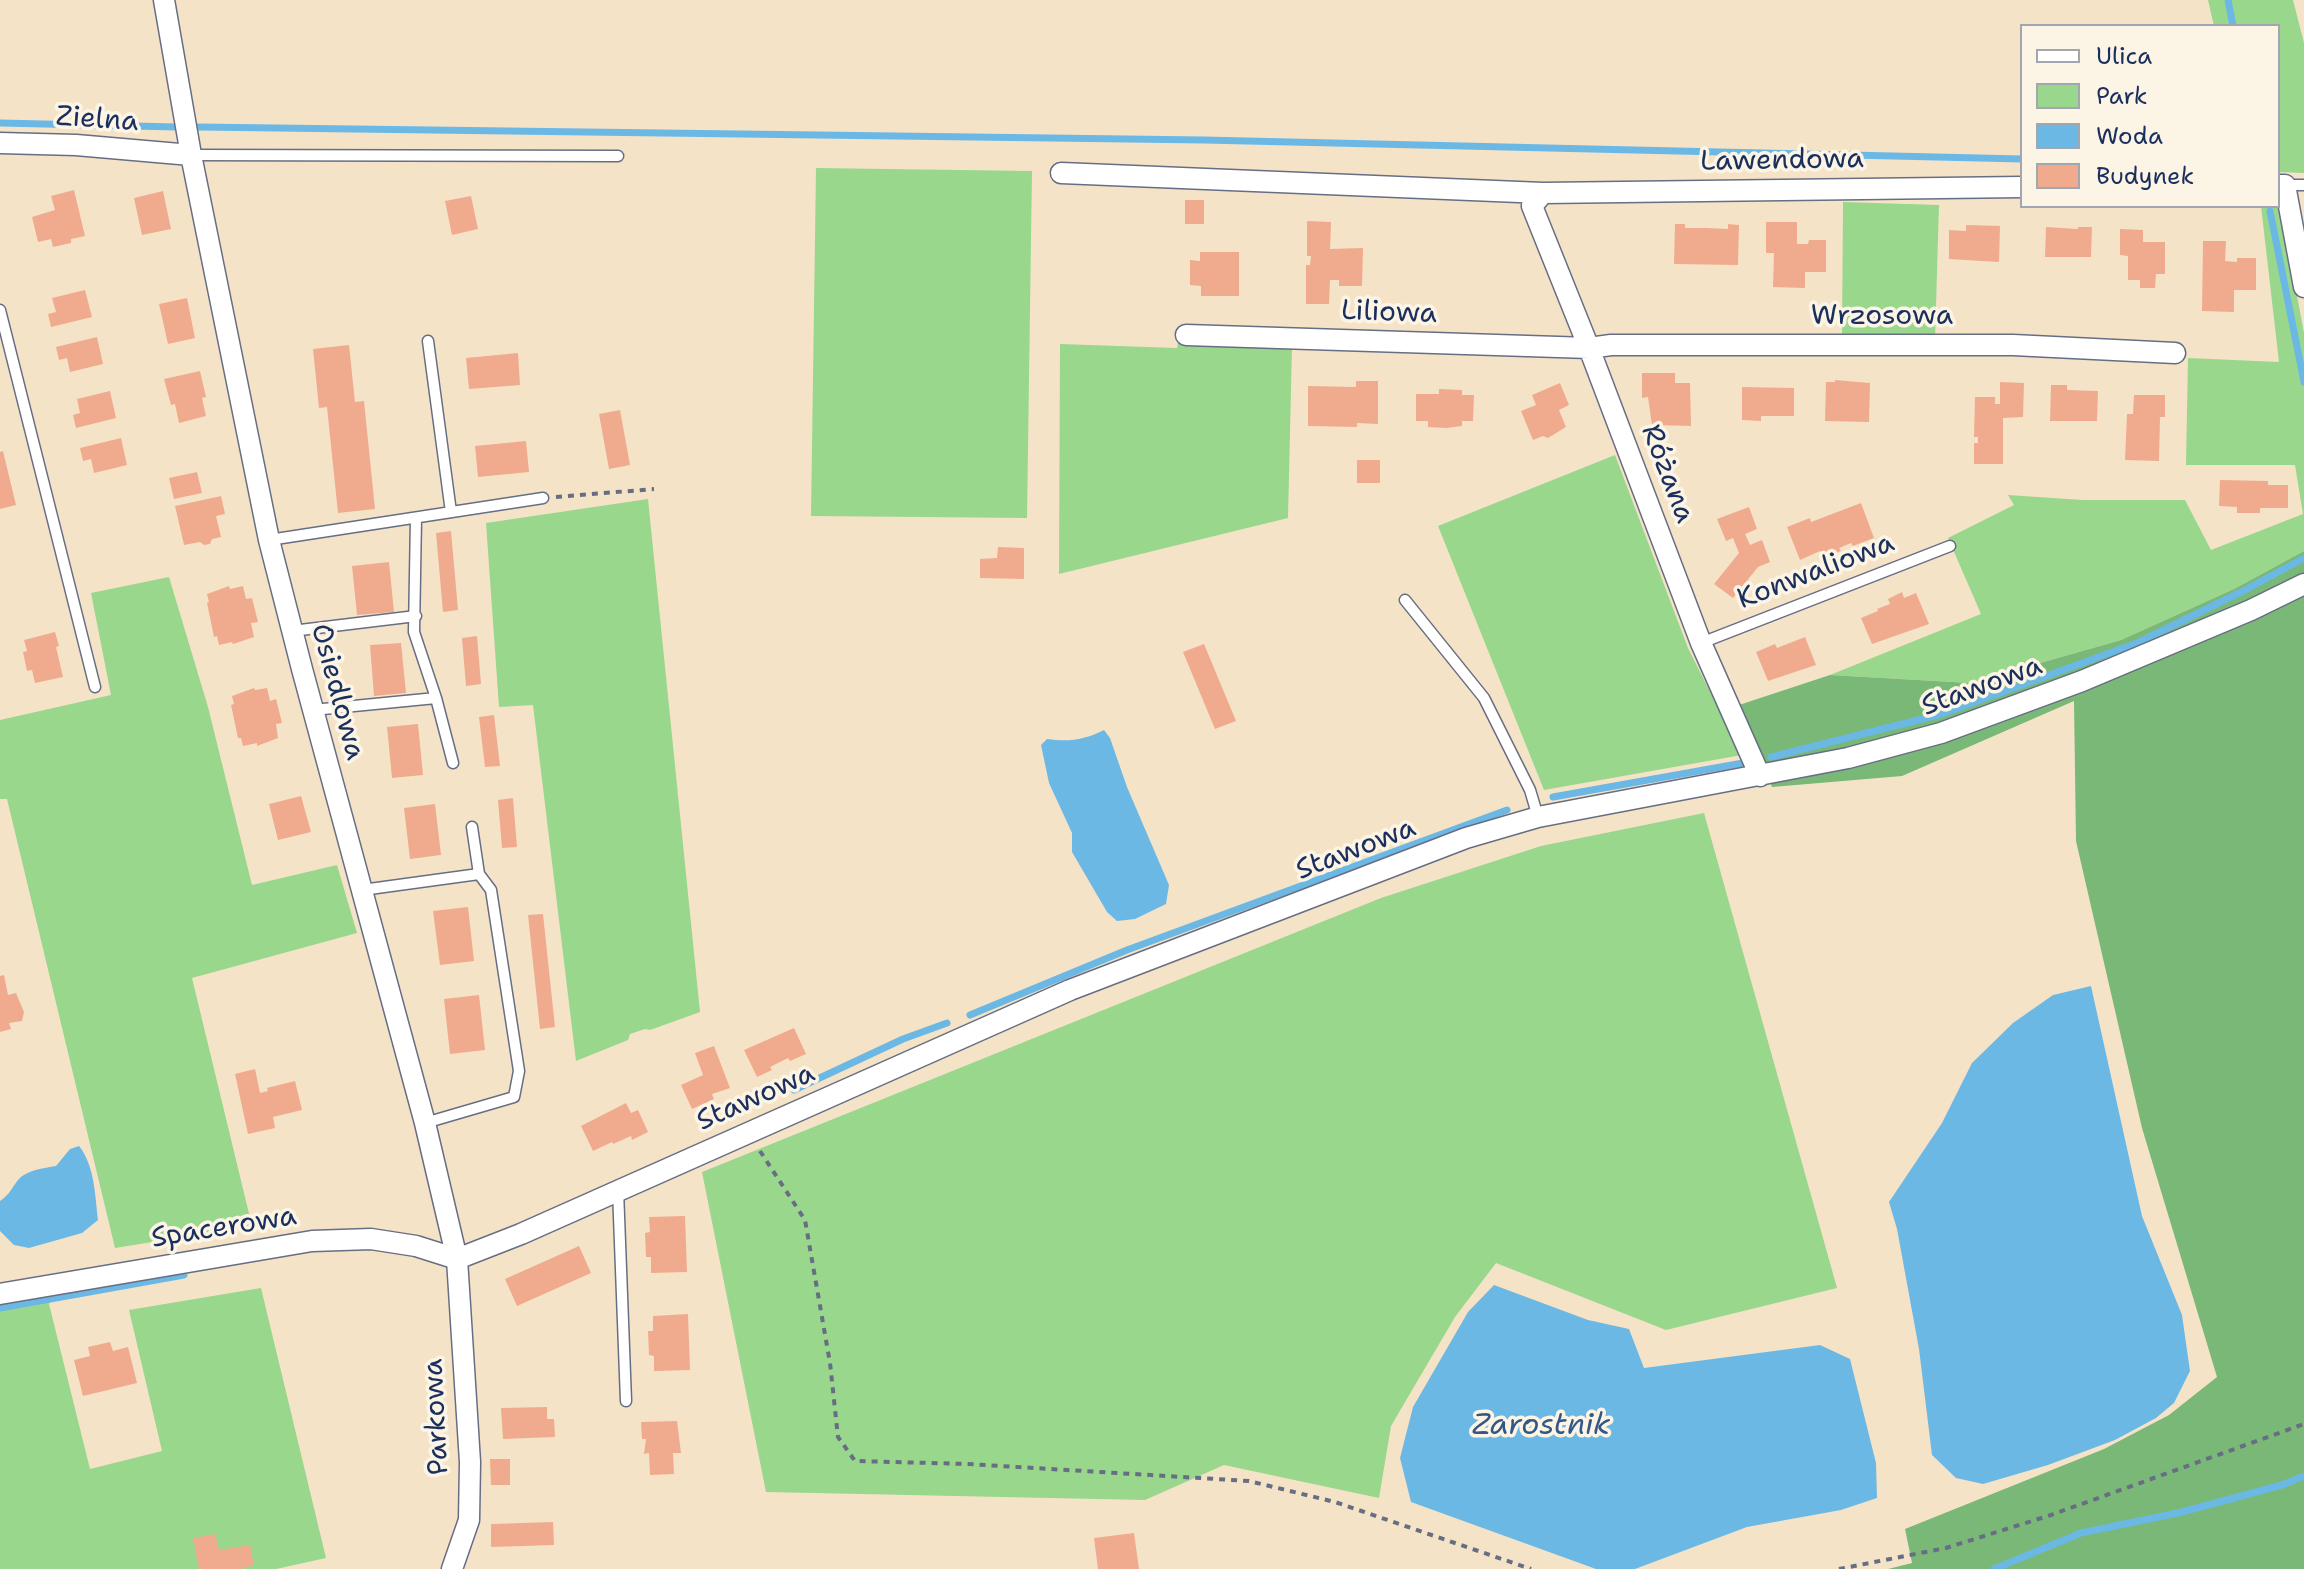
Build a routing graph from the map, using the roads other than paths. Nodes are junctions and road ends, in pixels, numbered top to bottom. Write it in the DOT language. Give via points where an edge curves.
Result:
graph roads {
  1 [pos="164,0"];
  2 [pos="0,143"];
  3 [pos="190,145"];
  4 [pos="618,156"];
  5 [pos="1061,173"];
  6 [pos="2289,185"];
  7 [pos="2020,187"];
  8 [pos="1543,193"];
  9 [pos="2304,287"];
  10 [pos="0,310"];
  11 [pos="1186,335"];
  12 [pos="428,341"];
  13 [pos="1589,348"];
  14 [pos="2175,353"];
  15 [pos="543,498"];
  16 [pos="451,512"];
  17 [pos="416,518"];
  18 [pos="269,540"];
  19 [pos="1950,546"];
  20 [pos="2304,584"];
  21 [pos="1405,600"];
  22 [pos="416,616"];
  23 [pos="292,631"];
  24 [pos="1701,643"];
  25 [pos="95,687"];
  26 [pos="436,698"];
  27 [pos="313,710"];
  28 [pos="453,763"];
  29 [pos="1760,776"];
  30 [pos="1538,817"];
  31 [pos="472,827"];
  32 [pos="479,874"];
  33 [pos="362,890"];
  34 [pos="425,1123"];
  35 [pos="618,1190"];
  36 [pos="457,1259"];
  37 [pos="0,1294"];
  38 [pos="626,1401"];
  39 [pos="456,1567"];
  1 -- 3 [label="street, Osiedlowa"];
  2 -- 3 [label="street, Zielna"];
  3 -- 4 [label="lane"];
  3 -- 18 [label="street, Osiedlowa"];
  5 -- 8 [label="street, Lawendowa"];
  6 -- 9 [label="street"];
  7 -- 8 [label="street, Lawendowa"];
  8 -- 13 [label="street, Różana" via="1532,206"];
  10 -- 25 [label="lane"];
  11 -- 13 [label="street, Liliowa"];
  12 -- 16 [label="lane"];
  13 -- 14 [label="street, Wrzosowa" via="2013,345"];
  13 -- 24 [label="street, Różana"];
  15 -- 16 [label="lane"];
  16 -- 17 [label="lane"];
  17 -- 18 [label="lane"];
  17 -- 22 [label="lane"];
  18 -- 23 [label="street, Osiedlowa"];
  19 -- 24 [label="lane, Konwaliowa"];
  20 -- 29 [label="street, Stawowa" via="2097,675 1941,733"];
  21 -- 30 [label="lane" via="1484,698"];
  22 -- 23 [label="lane"];
  22 -- 26 [label="lane" via="414,632"];
  23 -- 27 [label="street, Osiedlowa"];
  24 -- 29 [label="street, Różana"];
  26 -- 27 [label="lane"];
  26 -- 28 [label="lane"];
  27 -- 33 [label="street, Osiedlowa"];
  29 -- 30 [label="street, Stawowa"];
  30 -- 35 [label="street, Stawowa" via="1466,838 1070,990"];
  31 -- 32 [label="lane"];
  32 -- 33 [label="lane"];
  32 -- 34 [label="lane" via="491,890 496,920 519,1071 514,1097"];
  33 -- 34 [label="street, Osiedlowa"];
  34 -- 36 [label="street, Osiedlowa"];
  35 -- 36 [label="street, Stawowa"];
  35 -- 38 [label="lane"];
  36 -- 37 [label="street, Spacerowa" via="371,1239 312,1241"];
  36 -- 39 [label="street, Parkowa" via="470,1462 469,1520"];
}
